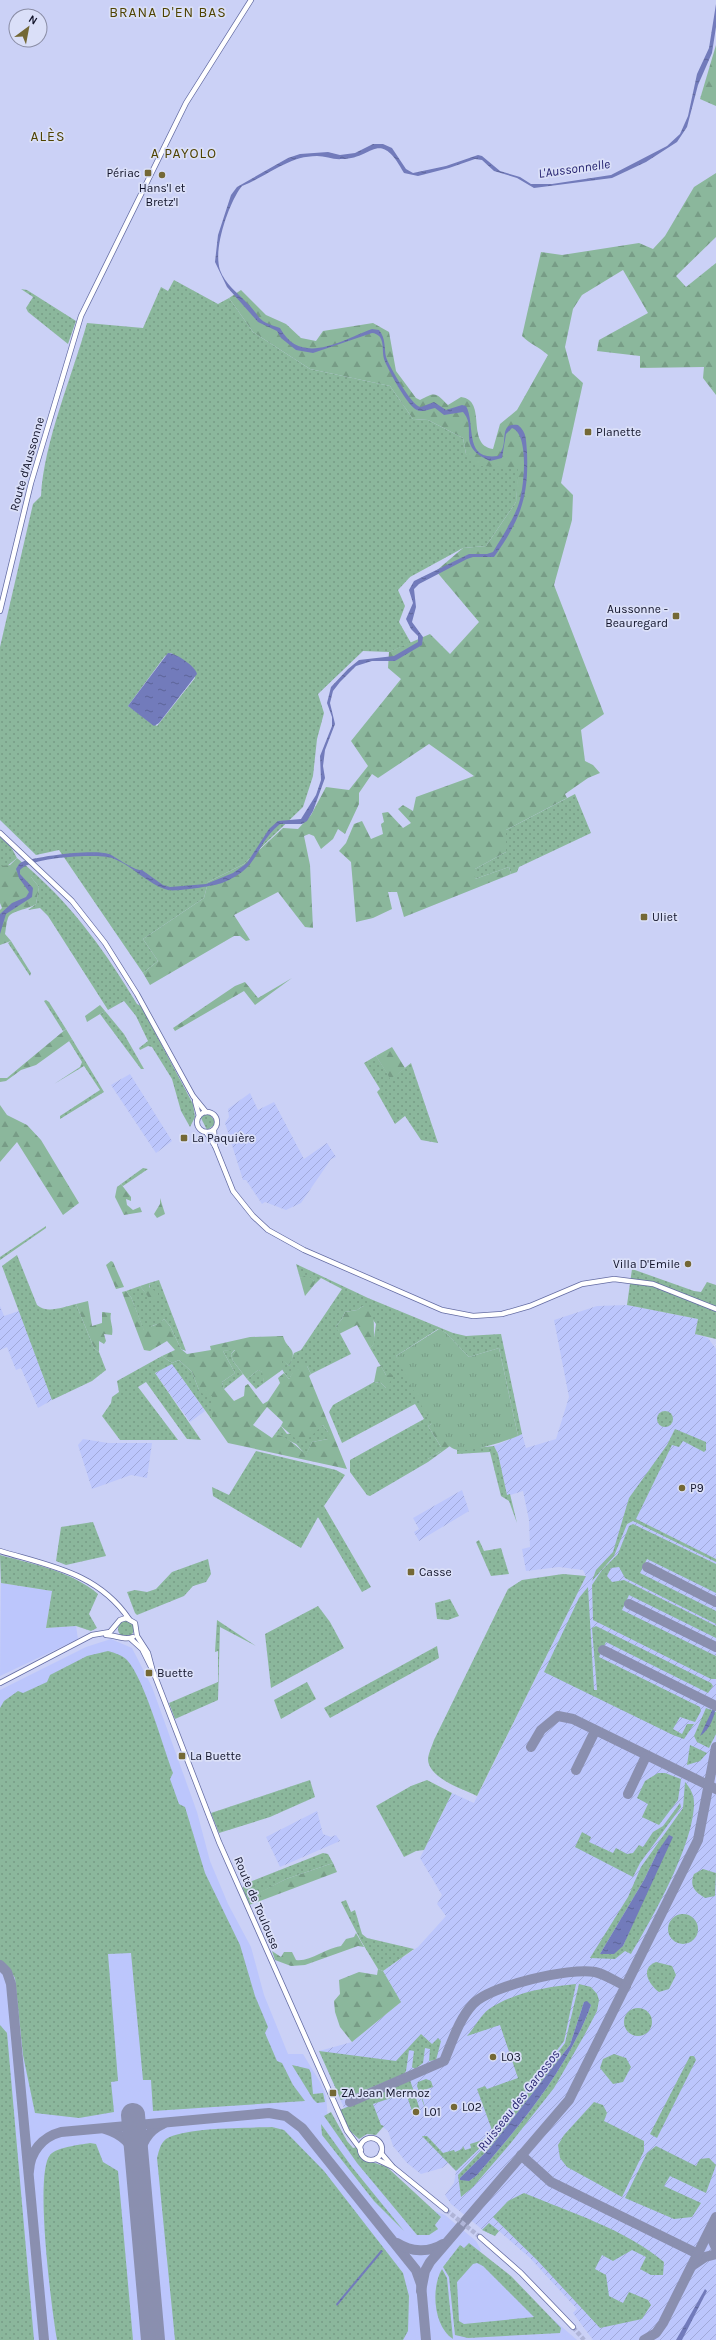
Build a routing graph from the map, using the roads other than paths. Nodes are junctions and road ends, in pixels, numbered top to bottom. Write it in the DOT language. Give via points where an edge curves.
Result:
graph roads {
  1 [pos="251,0"];
  2 [pos="0,611"];
  3 [pos="0,833"];
  4 [pos="193,1096"];
  5 [pos="206,1112"];
  6 [pos="199,1116"];
  7 [pos="214,1130"];
  8 [pos="206,1132"];
  9 [pos="215,1146"];
  10 [pos="706,1305"];
  11 [pos="716,1309"];
  12 [pos="716,1312"];
  13 [pos="0,1551"];
  14 [pos="70,1573"];
  15 [pos="123,1619"];
  16 [pos="129,1619"];
  17 [pos="117,1624"];
  18 [pos="137,1633"];
  19 [pos="119,1636"];
  20 [pos="131,1639"];
  21 [pos="83,1641"];
  22 [pos="153,1671"];
  23 [pos="0,1683"];
  24 [pos="351,2139"];
  25 [pos="364,2141"];
  26 [pos="361,2150"];
  27 [pos="381,2153"];
  28 [pos="376,2159"];
  29 [pos="393,2167"];
  30 [pos="446,2210"];
  31 [pos="480,2237"];
  32 [pos="572,2327"];
  1 -- 2 [label="main road, Route d'Aussonne" via="186,103 78,323 31,483"];
  3 -- 4 [label="main road" via="72,902 105,943 137,994"];
  4 -- 5 [label="main road"];
  4 -- 6 [label="main road"];
  5 -- 6 [label="main road"];
  5 -- 7 [label="main road" via="217,1119"];
  6 -- 8 [label="main road" via="199,1127"];
  7 -- 8 [label="main road"];
  7 -- 9 [label="main road"];
  8 -- 9 [label="main road"];
  9 -- 10 [label="main road" via="233,1191 249,1212 268,1230 304,1250 442,1310 473,1316 502,1314 530,1306 582,1284 614,1279 653,1284"];
  10 -- 11 [label="main road"];
  10 -- 12 [label="main road"];
  13 -- 14 [label="main road"];
  14 -- 15 [label="main road" via="108,1598 122,1612"];
  14 -- 16 [label="main road" via="85,1578 104,1590 124,1609"];
  15 -- 16 [label="main road"];
  15 -- 17 [label="main road"];
  16 -- 18 [label="main road" via="137,1626"];
  17 -- 19 [label="main road" via="116,1631"];
  17 -- 21 [label="main road" via="110,1632 95,1634"];
  18 -- 20 [label="main road"];
  18 -- 22 [label="main road, Route de Toulouse" via="138,1639 148,1653"];
  19 -- 20 [label="main road"];
  19 -- 21 [label="main road" via="98,1635"];
  20 -- 22 [label="main road, Route de Toulouse" via="142,1649"];
  21 -- 23 [label="main road"];
  22 -- 24 [label="main road, Route de Toulouse" via="219,1842"];
  24 -- 25 [label="main road"];
  24 -- 26 [label="main road, Route de Toulouse"];
  25 -- 26 [label="main road"];
  25 -- 27 [label="main road" via="377,2140 382,2147"];
  26 -- 28 [label="main road" via="365,2158"];
  27 -- 28 [label="main road"];
  27 -- 29 [label="main road"];
  28 -- 29 [label="main road"];
  29 -- 30 [label="main road"];
  31 -- 32 [label="main road" via="510,2262"];
}
